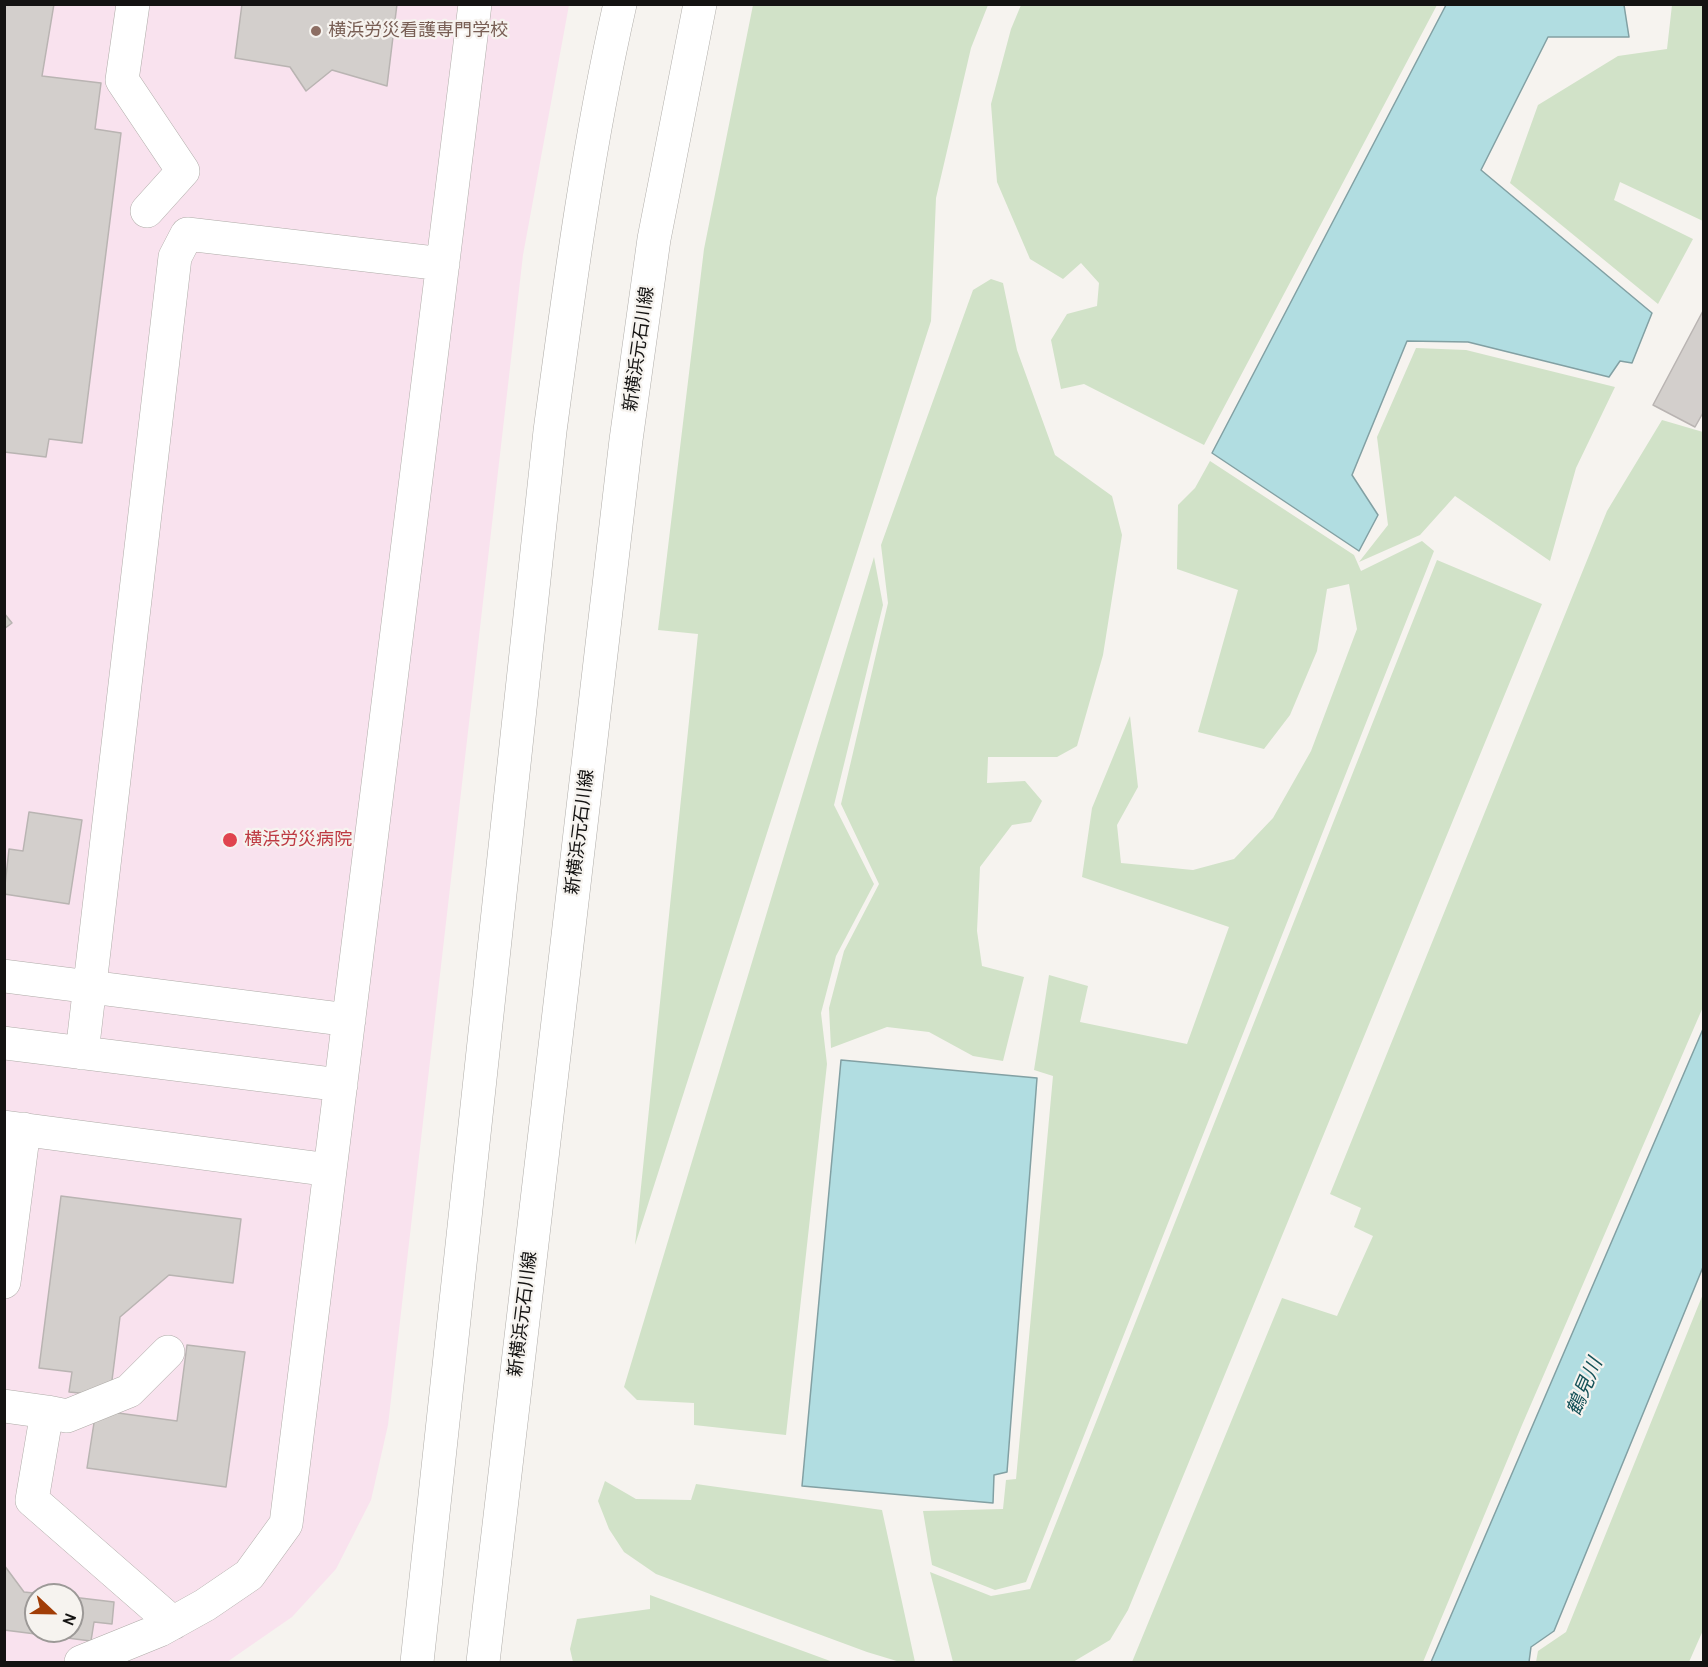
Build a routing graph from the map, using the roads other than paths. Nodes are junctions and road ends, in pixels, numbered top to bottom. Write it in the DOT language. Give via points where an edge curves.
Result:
graph roads {
  1 [pos="133,4"];
  2 [pos="475,4"];
  3 [pos="620,4"];
  4 [pos="700,4"];
  5 [pos="147,211"];
  6 [pos="443,264"];
  7 [pos="4,976"];
  8 [pos="89,987"];
  9 [pos="349,1020"];
  10 [pos="4,1043"];
  11 [pos="82,1053"];
  12 [pos="340,1085"];
  13 [pos="14,1128"];
  14 [pos="330,1170"];
  15 [pos="4,1282"];
  16 [pos="168,1352"];
  17 [pos="4,1406"];
  18 [pos="47,1412"];
  19 [pos="173,1623"];
  20 [pos="81,1662"];
  21 [pos="417,1662"];
  22 [pos="483,1662"];
  1 -- 5 [label="street" via="122,80 183,171"];
  2 -- 6 [label="street"];
  3 -- 21 [label="street" via="571,269 550,431"];
  4 -- 22 [label="street, 新横浜元石川線" via="654,239 626,440"];
  6 -- 8 [label="street" via="187,234 175,257"];
  6 -- 9 [label="street"];
  7 -- 8 [label="street"];
  8 -- 9 [label="street"];
  8 -- 11 [label="street"];
  9 -- 12 [label="street"];
  10 -- 11 [label="street"];
  11 -- 12 [label="street"];
  12 -- 14 [label="street"];
  13 -- 14 [label="street"];
  13 -- 15 [label="street"];
  14 -- 19 [label="street" via="286,1524 249,1575"];
  16 -- 18 [label="street" via="129,1391 67,1416"];
  17 -- 18 [label="street"];
  18 -- 19 [label="street" via="32,1500"];
  19 -- 20 [label="street"];
}
